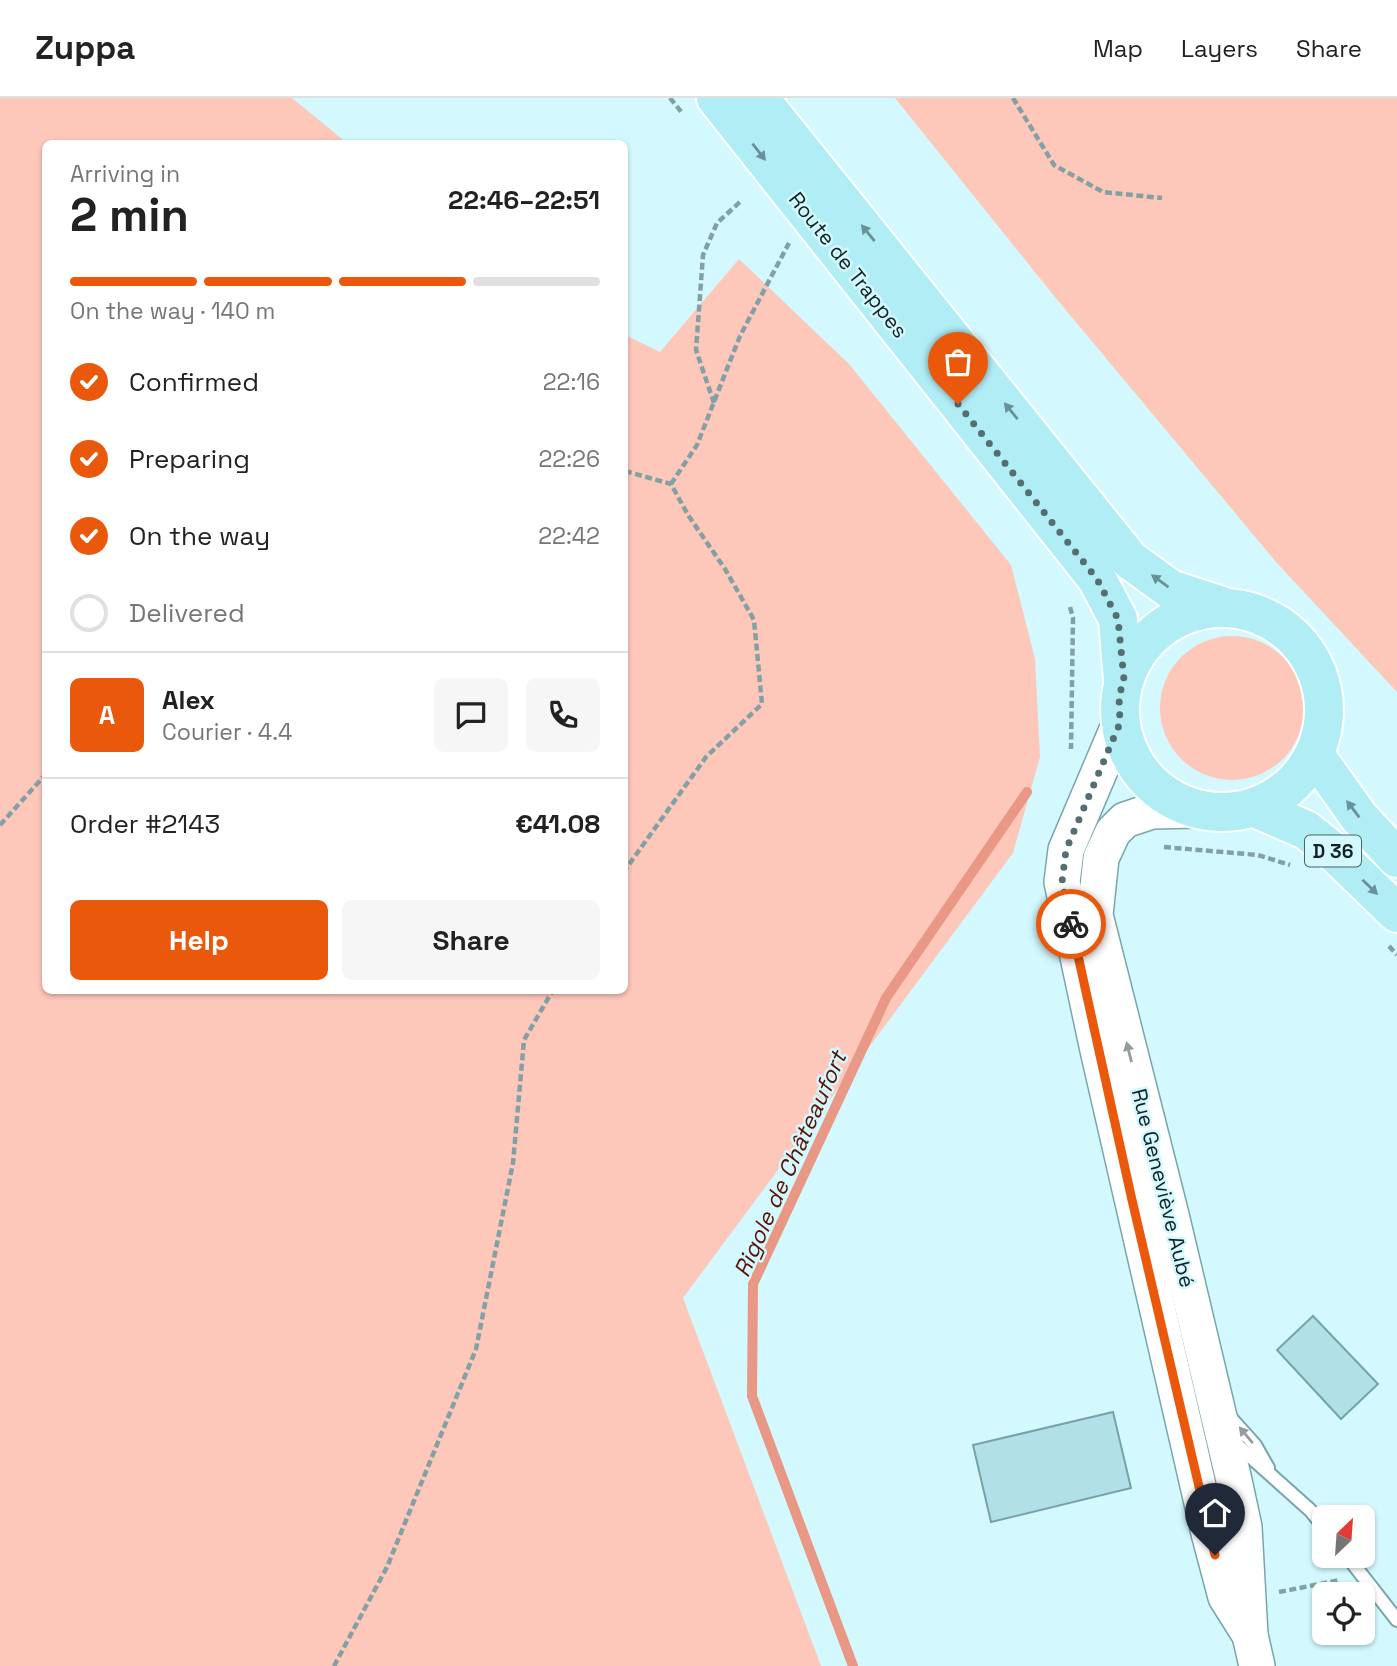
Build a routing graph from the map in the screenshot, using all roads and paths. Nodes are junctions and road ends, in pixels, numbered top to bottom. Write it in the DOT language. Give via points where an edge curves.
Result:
graph roads {
  1 [pos="716,98"];
  2 [pos="760,98"];
  3 [pos="1013,98"];
  4 [pos="1162,198"];
  5 [pos="741,201"];
  6 [pos="799,252"];
  7 [pos="714,403"];
  8 [pos="628,472"];
  9 [pos="671,484"];
  10 [pos="1069,605"];
  11 [pos="1223,606"];
  12 [pos="1124,680"];
  13 [pos="1120,723"];
  14 [pos="1315,755"];
  15 [pos="42,778"];
  16 [pos="1092,790"];
  17 [pos="1255,808"];
  18 [pos="1197,810"];
  19 [pos="1125,820"];
  20 [pos="0,825"];
  21 [pos="1397,858"];
  22 [pos="628,866"];
  23 [pos="1292,866"];
  24 [pos="1397,913"];
  25 [pos="551,994"];
  26 [pos="1138,1224"];
  27 [pos="1219,1417"];
  28 [pos="1242,1467"];
  29 [pos="1270,1472"];
  30 [pos="1312,1512"];
  31 [pos="1356,1568"];
  32 [pos="1361,1574"];
  33 [pos="1249,1595"];
  34 [pos="1397,1620"];
  35 [pos="1254,1651"];
  36 [pos="334,1666"];
  1 -- 12 [label="main road, Route de Trappes, one-way" via="1097,579 1118,619"];
  11 -- 2 [label="main road, Route de Trappes, one-way" via="1170,589 1130,560"];
  3 -- 4 [label="path" via="1054,165 1103,192"];
  5 -- 7 [label="path" via="716,223 703,255 696,350"];
  6 -- 7 [label="path" via="790,241 740,336"];
  7 -- 9 [label="path" via="697,445"];
  8 -- 9 [label="path"];
  9 -- 22 [label="path" via="754,620 762,704 706,757"];
  10 -- 16 [label="path" via="1073,618 1072,766"];
  11 -- 12 [label="main road" via="1190,612 1161,627 1138,650"];
  11 -- 14 [label="main road" via="1256,612 1287,629 1310,655 1323,687 1325,722"];
  12 -- 13 [label="main road"];
  13 -- 16 [label="street, Rue Geneviève Aubé"];
  13 -- 18 [label="main road" via="1128,752 1145,778 1168,797"];
  14 -- 17 [label="main road" via="1300,778 1280,796"];
  21 -- 14 [label="main road, D 36, one-way" via="1359,817"];
  15 -- 20 [label="path"];
  16 -- 26 [label="street, Rue Geneviève Aubé" via="1066,850 1062,882"];
  17 -- 18 [label="main road" via="1226,813"];
  17 -- 24 [label="main road, D 36, one-way" via="1306,830"];
  18 -- 19 [label="street" via="1152,811"];
  19 -- 23 [label="path" via="1144,845 1258,855"];
  27 -- 19 [label="street, Rue Geneviève Aubé, one-way" via="1095,915 1101,858 1113,832"];
  25 -- 36 [label="path" via="524,1040 513,1163 476,1349 387,1567"];
  26 -- 27 [label="street" via="1167,1274 1203,1407"];
  26 -- 35 [label="street, Rue Geneviève Aubé" via="1226,1597"];
  27 -- 28 [label="street, Rue Geneviève Aubé"];
  29 -- 27 [label="lane, one-way" via="1255,1446"];
  28 -- 29 [label="lane"];
  28 -- 33 [label="street, Rue Geneviève Aubé"];
  29 -- 30 [label="lane"];
  31 -- 32 [label="lane"];
  32 -- 33 [label="path"];
  32 -- 34 [label="lane"];
  33 -- 35 [label="street, Rue Geneviève Aubé"];
}
